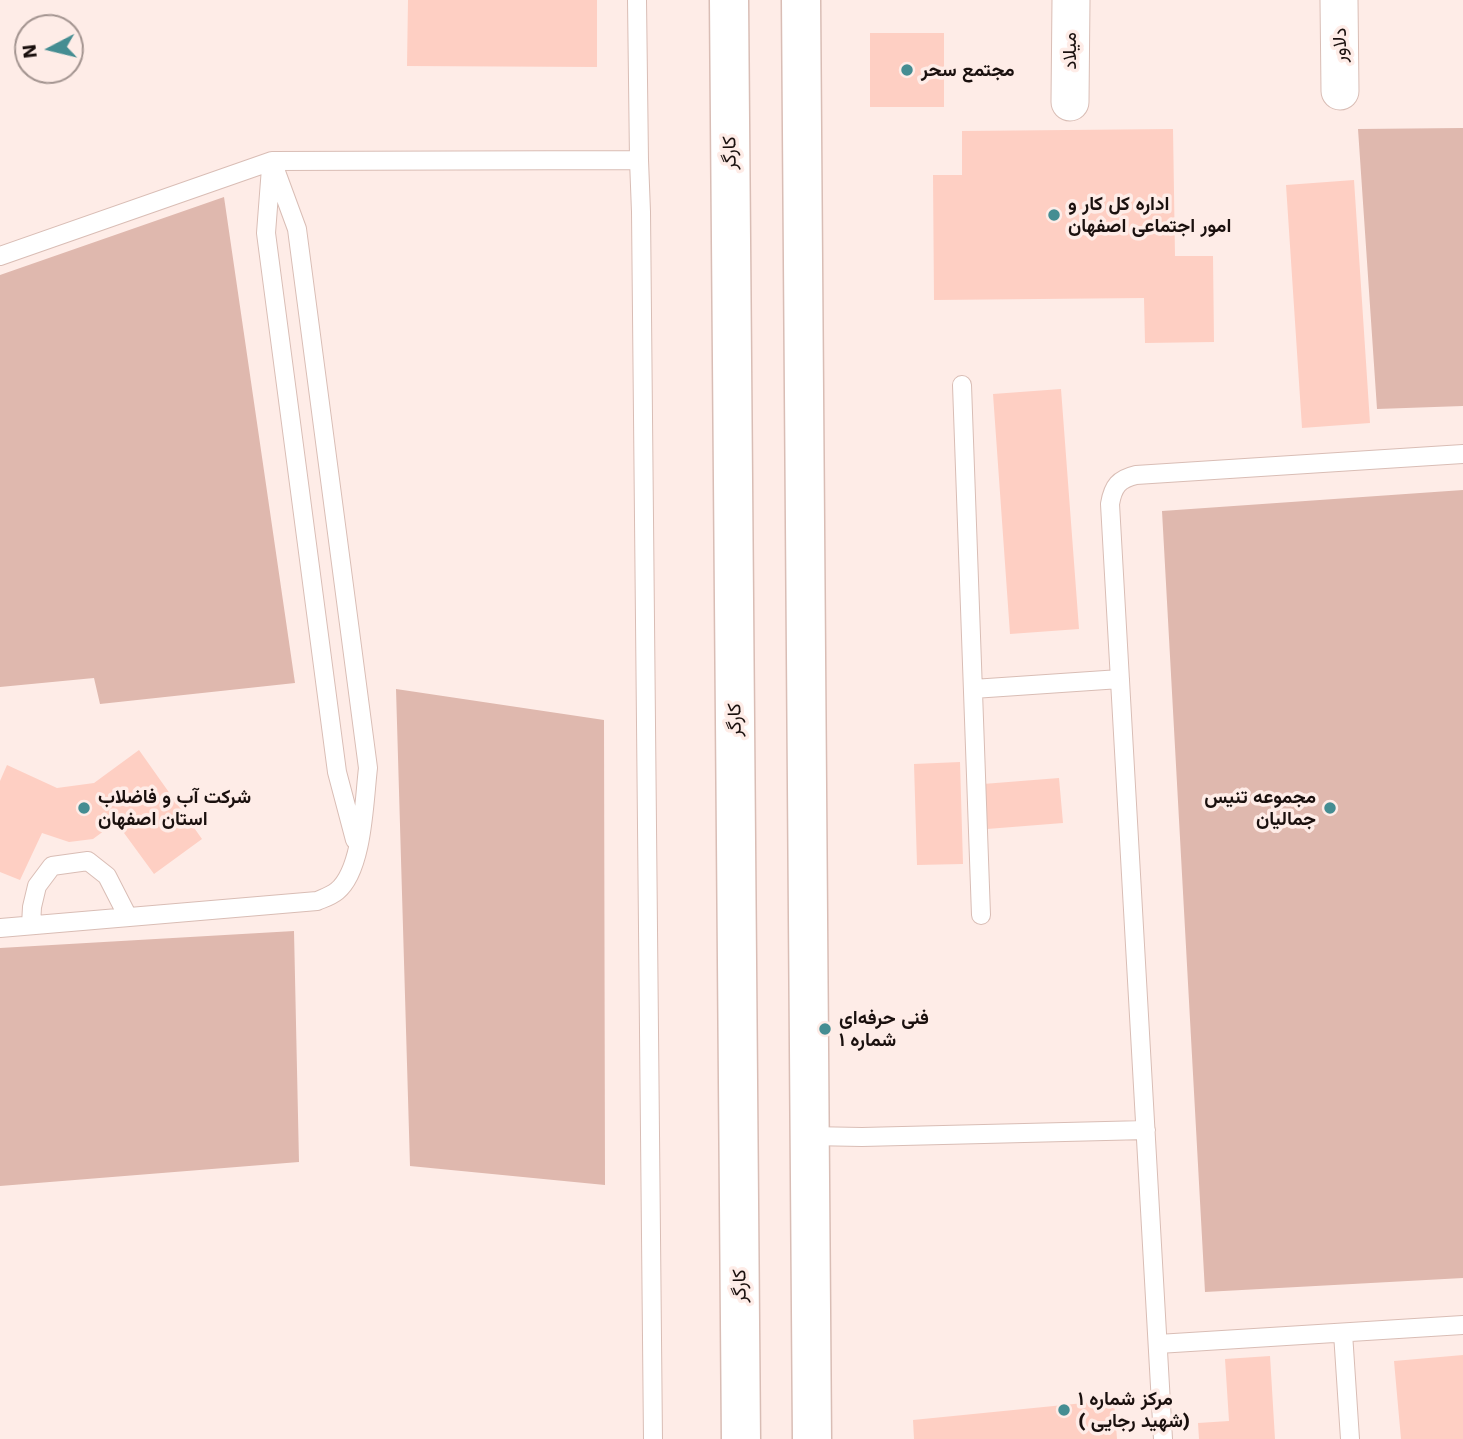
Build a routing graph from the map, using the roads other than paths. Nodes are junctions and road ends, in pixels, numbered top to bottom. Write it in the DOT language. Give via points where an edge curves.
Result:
graph roads {
  1 [pos="637,0"];
  2 [pos="729,0"];
  3 [pos="801,0"];
  4 [pos="1071,0"];
  5 [pos="1339,0"];
  6 [pos="1340,91"];
  7 [pos="1070,102"];
  8 [pos="639,160"];
  9 [pos="272,162"];
  10 [pos="0,256"];
  11 [pos="962,385"];
  12 [pos="1463,454"];
  13 [pos="1120,679"];
  14 [pos="973,689"];
  15 [pos="358,850"];
  16 [pos="981,915"];
  17 [pos="128,917"];
  18 [pos="31,925"];
  19 [pos="0,928"];
  20 [pos="1146,1130"];
  21 [pos="809,1136"];
  22 [pos="1463,1325"];
  23 [pos="1343,1333"];
  24 [pos="1158,1344"];
  25 [pos="653,1439"];
  26 [pos="741,1439"];
  27 [pos="812,1439"];
  28 [pos="1163,1439"];
  29 [pos="1350,1439"];
  1 -- 8 [label="lane"];
  2 -- 26 [label="main road, کارگر"];
  3 -- 21 [label="main road"];
  4 -- 7 [label="street, میلاد"];
  5 -- 6 [label="street, دلاور"];
  8 -- 9 [label="lane"];
  8 -- 25 [label="lane"];
  9 -- 10 [label="lane"];
  9 -- 15 [label="lane" via="266,233 337,772"];
  9 -- 15 [label="lane" via="297,229 368,768"];
  11 -- 14 [label="lane"];
  12 -- 13 [label="lane" via="1125,478 1117,484 1110,504"];
  13 -- 14 [label="lane"];
  13 -- 20 [label="lane"];
  14 -- 16 [label="lane"];
  15 -- 17 [label="lane" via="347,880 317,901"];
  17 -- 18 [label="lane"];
  17 -- 18 [label="lane" via="107,876 88,861 52,866 37,886"];
  18 -- 19 [label="lane"];
  20 -- 21 [label="lane"];
  20 -- 24 [label="lane"];
  21 -- 27 [label="main road"];
  22 -- 23 [label="lane"];
  23 -- 24 [label="lane"];
  23 -- 29 [label="lane"];
  24 -- 28 [label="lane"];
}
